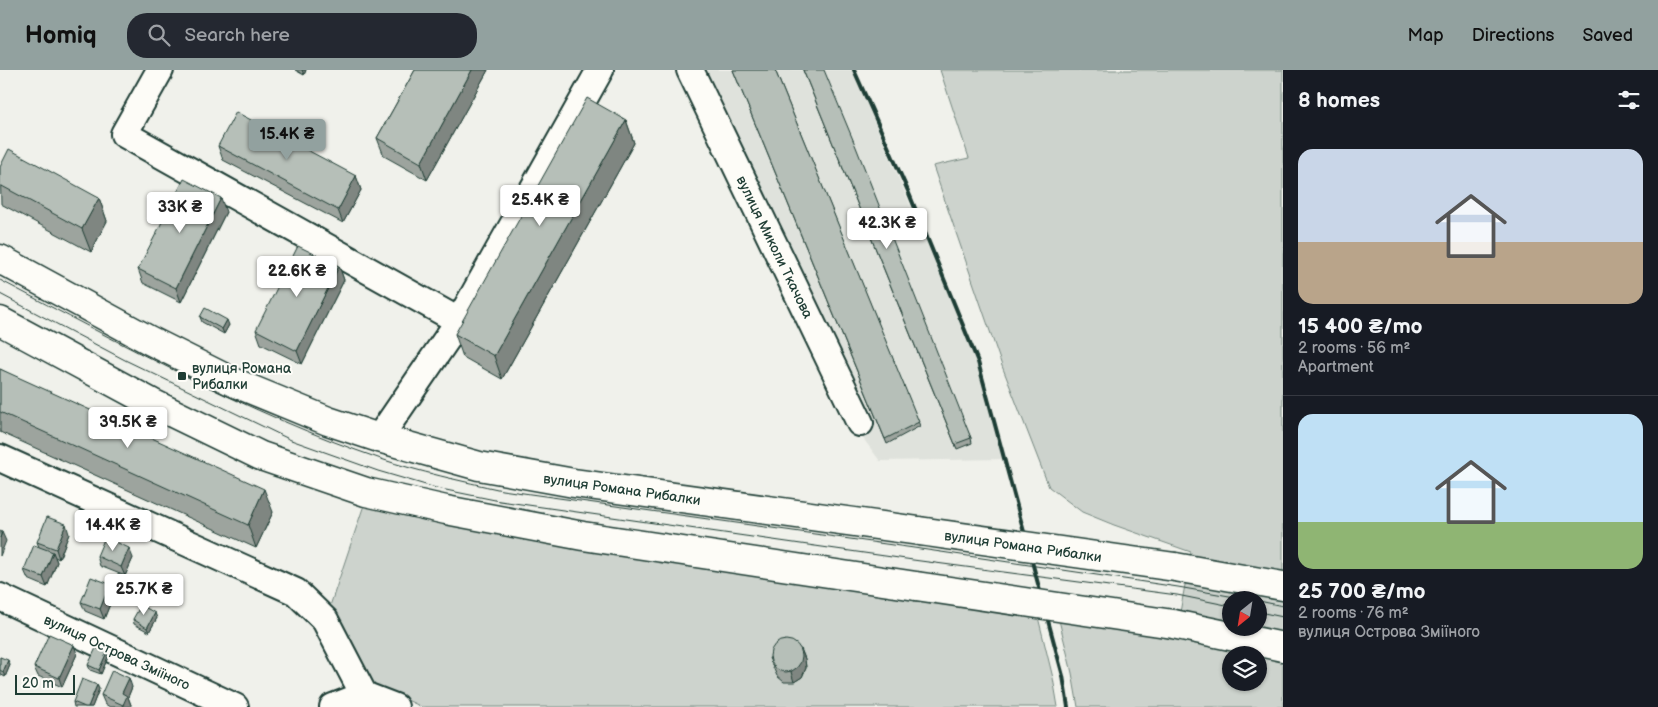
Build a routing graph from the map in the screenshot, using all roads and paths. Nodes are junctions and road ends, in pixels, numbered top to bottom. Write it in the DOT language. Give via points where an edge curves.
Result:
graph roads {
  1 [pos="160,70"];
  2 [pos="600,70"];
  3 [pos="690,70"];
  4 [pos="0,259"];
  5 [pos="0,321"];
  6 [pos="459,321"];
  7 [pos="860,423"];
  8 [pos="379,438"];
  9 [pos="0,458"];
  10 [pos="1283,586"];
  11 [pos="0,597"];
  12 [pos="1283,647"];
  13 [pos="364,695"];
  14 [pos="235,707"];
  15 [pos="333,707"];
  16 [pos="395,707"];
  1 -- 6 [label="street" via="124,134"];
  2 -- 6 [label="street"];
  3 -- 7 [label="street, вулиця Миколи Ткачова"];
  4 -- 8 [label="main road, вулиця Романа Рибалки" via="234,382 328,421"];
  5 -- 12 [label="main road, bridge" via="152,404 261,456 366,492 583,536 1173,624"];
  6 -- 8 [label="street"];
  8 -- 10 [label="main road, вулиця Романа Рибалки, bridge" via="479,466 565,481 1175,567"];
  9 -- 13 [label="street" via="296,592 325,620"];
  11 -- 14 [label="street, вулиця Острова Зміїного"];
  13 -- 15 [label="street"];
  13 -- 16 [label="street"];
}
